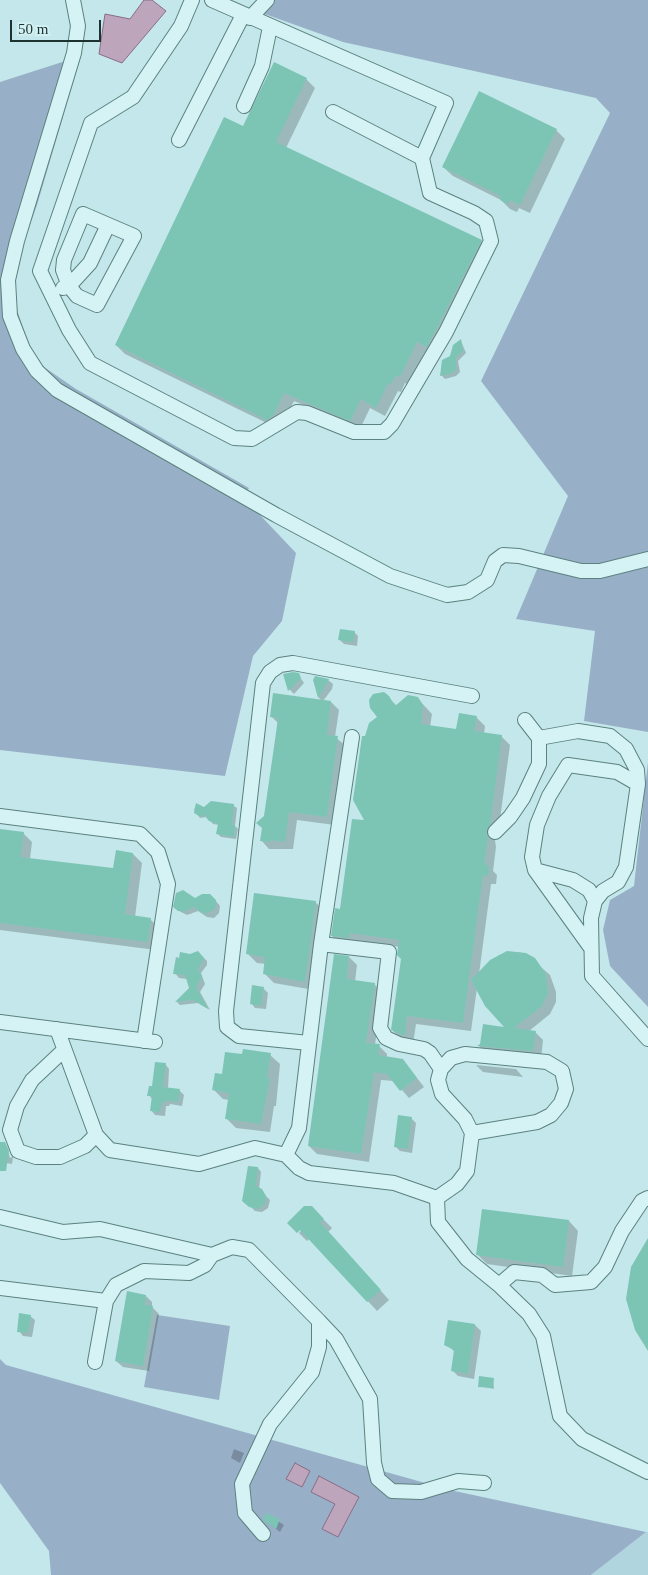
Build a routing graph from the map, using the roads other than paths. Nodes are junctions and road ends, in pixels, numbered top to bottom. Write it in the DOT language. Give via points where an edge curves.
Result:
graph roads {
  1 [pos="73,0"];
  2 [pos="192,0"];
  3 [pos="212,0"];
  4 [pos="267,0"];
  5 [pos="247,16"];
  6 [pos="270,27"];
  7 [pos="244,106"];
  8 [pos="333,112"];
  9 [pos="179,140"];
  10 [pos="422,158"];
  11 [pos="108,225"];
  12 [pos="69,286"];
  13 [pos="50,292"];
  14 [pos="648,559"];
  15 [pos="472,696"];
  16 [pos="525,720"];
  17 [pos="352,737"];
  18 [pos="539,738"];
  19 [pos="638,784"];
  20 [pos="0,816"];
  21 [pos="495,832"];
  22 [pos="535,870"];
  23 [pos="595,902"];
  24 [pos="320,944"];
  25 [pos="590,948"];
  26 [pos="0,1022"];
  27 [pos="57,1029"];
  28 [pos="648,1039"];
  29 [pos="309,1043"];
  30 [pos="64,1050"];
  31 [pos="441,1069"];
  32 [pos="472,1133"];
  33 [pos="96,1136"];
  34 [pos="286,1155"];
  35 [pos="437,1198"];
  36 [pos="648,1198"];
  37 [pos="0,1217"];
  38 [pos="212,1255"];
  39 [pos="499,1285"];
  40 [pos="0,1288"];
  41 [pos="106,1300"];
  42 [pos="319,1320"];
  43 [pos="95,1362"];
  44 [pos="648,1472"];
  45 [pos="484,1483"];
  46 [pos="263,1534"];
  1 -- 14 [label="street" via="78,26 74,53 8,280 10,316 23,349 37,371 57,390 276,515 390,576 447,595 468,592 486,580 495,561 503,555 581,571 600,571"];
  2 -- 13 [label="street" via="181,26 133,97 91,123 40,271"];
  3 -- 5 [label="street"];
  4 -- 5 [label="street"];
  5 -- 6 [label="street"];
  5 -- 9 [label="street"];
  6 -- 7 [label="street" via="262,66"];
  6 -- 10 [label="street" via="446,103"];
  8 -- 10 [label="street"];
  10 -- 13 [label="street" via="430,193 474,212 486,221 491,241 443,339 384,432 354,432 297,412 252,439 234,438 90,363 68,330"];
  11 -- 12 [label="street" via="90,263"];
  11 -- 12 [label="street" via="83,214 64,260 63,270"];
  11 -- 12 [label="street" via="134,236 97,305 77,296"];
  12 -- 13 [label="street"];
  15 -- 29 [label="street" via="293,663 280,665 263,683 226,1011 227,1027 238,1036"];
  16 -- 18 [label="street"];
  17 -- 24 [label="street"];
  18 -- 19 [label="street" via="578,731 610,736 626,749 637,770"];
  18 -- 21 [label="street" via="539,764 524,798"];
  19 -- 22 [label="street" via="617,772 568,765 549,796 537,825 532,857"];
  19 -- 23 [label="street" via="626,866 618,882 603,891"];
  20 -- 27 [label="street" via="140,834 158,852 168,884 149,1042"];
  22 -- 23 [label="street" via="573,880 589,890"];
  22 -- 25 [label="street"];
  23 -- 25 [label="street"];
  24 -- 29 [label="street"];
  24 -- 31 [label="street" via="389,952 380,1028 386,1038 430,1053"];
  25 -- 28 [label="street" via="592,976"];
  26 -- 27 [label="street"];
  27 -- 30 [label="street"];
  29 -- 34 [label="street" via="298,1128"];
  30 -- 33 [label="street"];
  30 -- 33 [label="street" via="32,1080 17,1106 10,1130 18,1151 36,1157 60,1157 85,1146"];
  31 -- 32 [label="street" via="438,1080 442,1094 465,1119"];
  31 -- 32 [label="street" via="451,1058 465,1054 547,1062 562,1071 566,1089 562,1103 550,1115 537,1122"];
  32 -- 35 [label="street" via="466,1170 457,1184"];
  33 -- 34 [label="street" via="110,1150 199,1164 255,1148"];
  34 -- 35 [label="street" via="309,1173 394,1183"];
  35 -- 39 [label="street" via="438,1222 467,1259"];
  36 -- 39 [label="street" via="642,1201 622,1231 605,1267 591,1282 555,1285 542,1275 514,1272"];
  37 -- 38 [label="street" via="63,1232 100,1230"];
  38 -- 41 [label="street" via="205,1265 189,1273 144,1271 116,1285"];
  38 -- 42 [label="street" via="232,1247 249,1250"];
  39 -- 44 [label="street" via="529,1314 543,1336 560,1416 582,1439"];
  40 -- 41 [label="street"];
  41 -- 43 [label="street"];
  42 -- 45 [label="street" via="336,1339 370,1399 378,1479 392,1491 420,1492 458,1481"];
  42 -- 46 [label="street" via="319,1346 312,1372 270,1424 242,1484 245,1513"];
}
